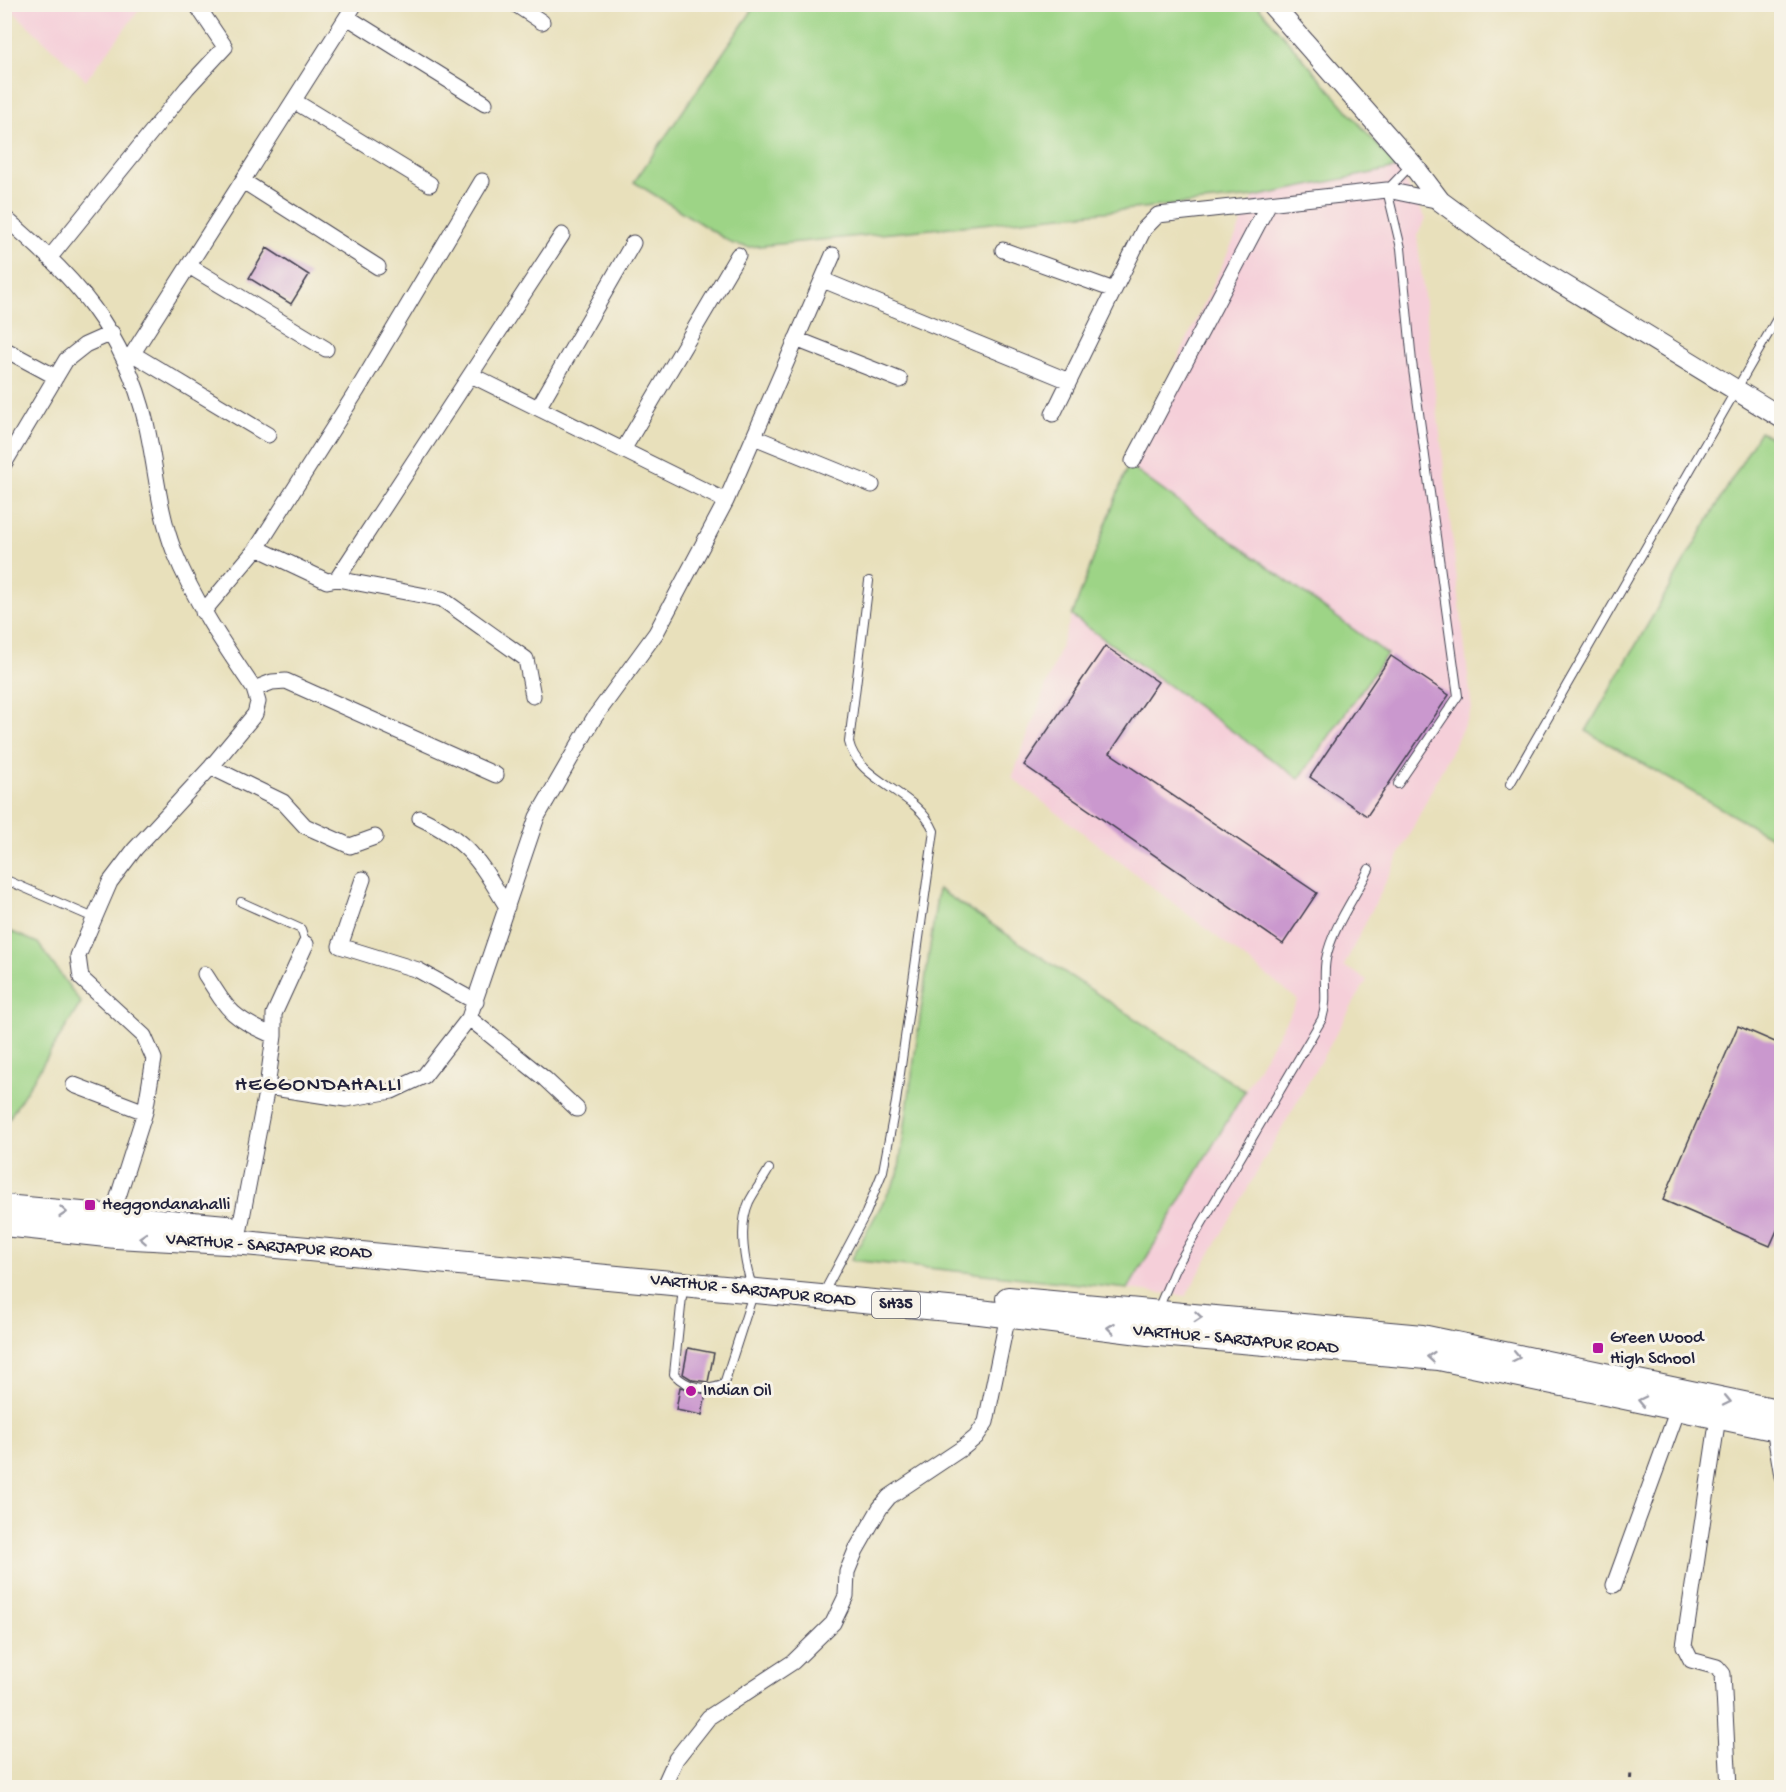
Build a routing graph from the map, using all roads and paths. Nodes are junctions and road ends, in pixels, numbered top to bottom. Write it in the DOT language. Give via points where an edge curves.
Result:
graph roads {
  1 [pos="196,4"];
  2 [pos="515,4"];
  3 [pos="1271,4"];
  4 [pos="351,11"];
  5 [pos="542,22"];
  6 [pos="294,101"];
  7 [pos="485,103"];
  8 [pos="1412,164"];
  9 [pos="243,181"];
  10 [pos="482,181"];
  11 [pos="430,184"];
  12 [pos="1387,190"];
  13 [pos="1440,201"];
  14 [pos="1269,203"];
  15 [pos="4,217"];
  16 [pos="562,234"];
  17 [pos="633,243"];
  18 [pos="1003,250"];
  19 [pos="738,255"];
  20 [pos="833,255"];
  21 [pos="51,256"];
  22 [pos="189,266"];
  23 [pos="378,267"];
  24 [pos="823,280"];
  25 [pos="1114,290"];
  26 [pos="1782,310"];
  27 [pos="112,333"];
  28 [pos="796,339"];
  29 [pos="4,349"];
  30 [pos="326,349"];
  31 [pos="129,359"];
  32 [pos="471,375"];
  33 [pos="56,376"];
  34 [pos="900,380"];
  35 [pos="1069,381"];
  36 [pos="1736,389"];
  37 [pos="538,408"];
  38 [pos="1053,414"];
  39 [pos="1782,418"];
  40 [pos="268,435"];
  41 [pos="754,437"];
  42 [pos="623,450"];
  43 [pos="1133,461"];
  44 [pos="4,464"];
  45 [pos="872,485"];
  46 [pos="726,501"];
  47 [pos="257,548"];
  48 [pos="337,579"];
  49 [pos="869,581"];
  50 [pos="203,612"];
  51 [pos="254,689"];
  52 [pos="533,696"];
  53 [pos="211,767"];
  54 [pos="496,775"];
  55 [pos="1398,784"];
  56 [pos="1510,784"];
  57 [pos="420,818"];
  58 [pos="375,837"];
  59 [pos="1369,869"];
  60 [pos="4,879"];
  61 [pos="363,879"];
  62 [pos="241,903"];
  63 [pos="507,907"];
  64 [pos="94,918"];
  65 [pos="306,944"];
  66 [pos="205,974"];
  67 [pos="476,1002"];
  68 [pos="469,1018"];
  69 [pos="274,1036"];
  70 [pos="74,1085"];
  71 [pos="267,1087"];
  72 [pos="577,1109"];
  73 [pos="145,1112"];
  74 [pos="769,1169"];
  75 [pos="4,1207"];
  76 [pos="112,1216"];
  77 [pos="4,1224"];
  78 [pos="240,1228"];
  79 [pos="751,1283"];
  80 [pos="683,1284"];
  81 [pos="825,1291"];
  82 [pos="1008,1315"];
  83 [pos="1152,1323"];
  84 [pos="1678,1409"];
  85 [pos="1718,1417"];
  86 [pos="1779,1424"];
  87 [pos="1782,1476"];
  88 [pos="1614,1585"];
  89 [pos="1631,1770"];
  90 [pos="663,1788"];
  91 [pos="1630,1788"];
  92 [pos="1729,1788"];
  1 -- 21 [label="street" via="225,47 187,87"];
  2 -- 5 [label="street"];
  3 -- 8 [label="street"];
  4 -- 6 [label="street"];
  4 -- 7 [label="street"];
  6 -- 9 [label="street"];
  6 -- 11 [label="street"];
  8 -- 12 [label="lane"];
  8 -- 13 [label="street"];
  9 -- 22 [label="street"];
  9 -- 23 [label="street"];
  10 -- 47 [label="street" via="358,389"];
  12 -- 13 [label="street"];
  12 -- 14 [label="street"];
  12 -- 55 [label="lane" via="1401,248 1412,362 1458,696"];
  13 -- 36 [label="street" via="1505,249"];
  14 -- 25 [label="street" via="1158,215 1144,229"];
  14 -- 43 [label="street"];
  15 -- 21 [label="street"];
  16 -- 32 [label="street"];
  17 -- 37 [label="street"];
  18 -- 25 [label="street"];
  19 -- 42 [label="street"];
  20 -- 24 [label="street"];
  21 -- 27 [label="street" via="75,281"];
  22 -- 30 [label="street"];
  22 -- 31 [label="street"];
  24 -- 28 [label="street"];
  24 -- 35 [label="street"];
  25 -- 35 [label="street"];
  26 -- 36 [label="lane"];
  27 -- 31 [label="street"];
  27 -- 33 [label="street" via="85,345"];
  28 -- 34 [label="street"];
  28 -- 41 [label="street"];
  29 -- 33 [label="street"];
  31 -- 40 [label="street"];
  31 -- 50 [label="street" via="174,551"];
  32 -- 37 [label="street"];
  32 -- 48 [label="street"];
  33 -- 44 [label="street"];
  35 -- 38 [label="street"];
  36 -- 39 [label="street"];
  36 -- 56 [label="lane"];
  37 -- 42 [label="street"];
  41 -- 45 [label="street"];
  41 -- 46 [label="street"];
  42 -- 46 [label="street"];
  46 -- 63 [label="street" via="656,633 594,718 537,817"];
  47 -- 48 [label="street" via="327,581"];
  47 -- 50 [label="street"];
  48 -- 52 [label="street" via="442,599 526,659"];
  49 -- 81 [label="lane" via="849,742 861,765 921,809 934,831 883,1171"];
  50 -- 51 [label="street"];
  51 -- 53 [label="street" via="258,702 255,714"];
  51 -- 54 [label="street" via="286,681"];
  53 -- 58 [label="street" via="283,802 305,826 350,846"];
  53 -- 64 [label="street" via="135,849 110,882"];
  57 -- 63 [label="street" via="456,838 476,856"];
  59 -- 83 [label="lane" via="1329,945 1324,985 1327,1002 1322,1019 1175,1269"];
  60 -- 64 [label="lane"];
  61 -- 67 [label="street" via="340,946 418,970"];
  62 -- 65 [label="lane" via="300,929"];
  63 -- 67 [label="street"];
  64 -- 73 [label="street" via="77,968 81,978 144,1036 154,1059"];
  65 -- 69 [label="street" via="274,1014"];
  66 -- 69 [label="street" via="228,1012 242,1023"];
  67 -- 68 [label="street"];
  68 -- 71 [label="street" via="424,1076 392,1090 346,1099"];
  68 -- 72 [label="street"];
  69 -- 71 [label="street"];
  70 -- 73 [label="street"];
  71 -- 78 [label="street"];
  73 -- 76 [label="street"];
  74 -- 79 [label="lane" via="748,1203 743,1224"];
  75 -- 76 [label="main road, VARTHUR - SARJAPUR ROAD / SH35, one-way"];
  76 -- 78 [label="main road, VARTHUR - SARJAPUR ROAD / SH35"];
  80 -- 77 [label="main road, VARTHUR - SARJAPUR ROAD / SH35, one-way"];
  78 -- 79 [label="main road, VARTHUR - SARJAPUR ROAD / SH35"];
  79 -- 80 [label="main road, VARTHUR - SARJAPUR ROAD / SH35"];
  79 -- 80 [label="lane" via="724,1384 713,1389 682,1382 674,1374"];
  79 -- 81 [label="main road, VARTHUR - SARJAPUR ROAD / SH35"];
  81 -- 82 [label="main road, VARTHUR - SARJAPUR ROAD / SH35"];
  81 -- 83 [label="main road, VARTHUR - SARJAPUR ROAD / SH35"];
  83 -- 82 [label="main road, VARTHUR - SARJAPUR ROAD / SH35, one-way"];
  82 -- 90 [label="street" via="986,1422 976,1437 889,1497 856,1550 847,1572 846,1596 833,1623 793,1662 709,1718 676,1758"];
  84 -- 83 [label="main road, VARTHUR - SARJAPUR ROAD / SH35, one-way" via="1440,1358"];
  83 -- 86 [label="main road, VARTHUR - SARJAPUR ROAD / SH35, one-way" via="1422,1337"];
  84 -- 85 [label="main road, VARTHUR - SARJAPUR ROAD / SH35"];
  84 -- 88 [label="street"];
  85 -- 86 [label="main road, VARTHUR - SARJAPUR ROAD / SH35"];
  85 -- 92 [label="street" via="1684,1646 1691,1660 1717,1667 1723,1674"];
  86 -- 87 [label="street"];
  89 -- 91 [label="path"];
}
